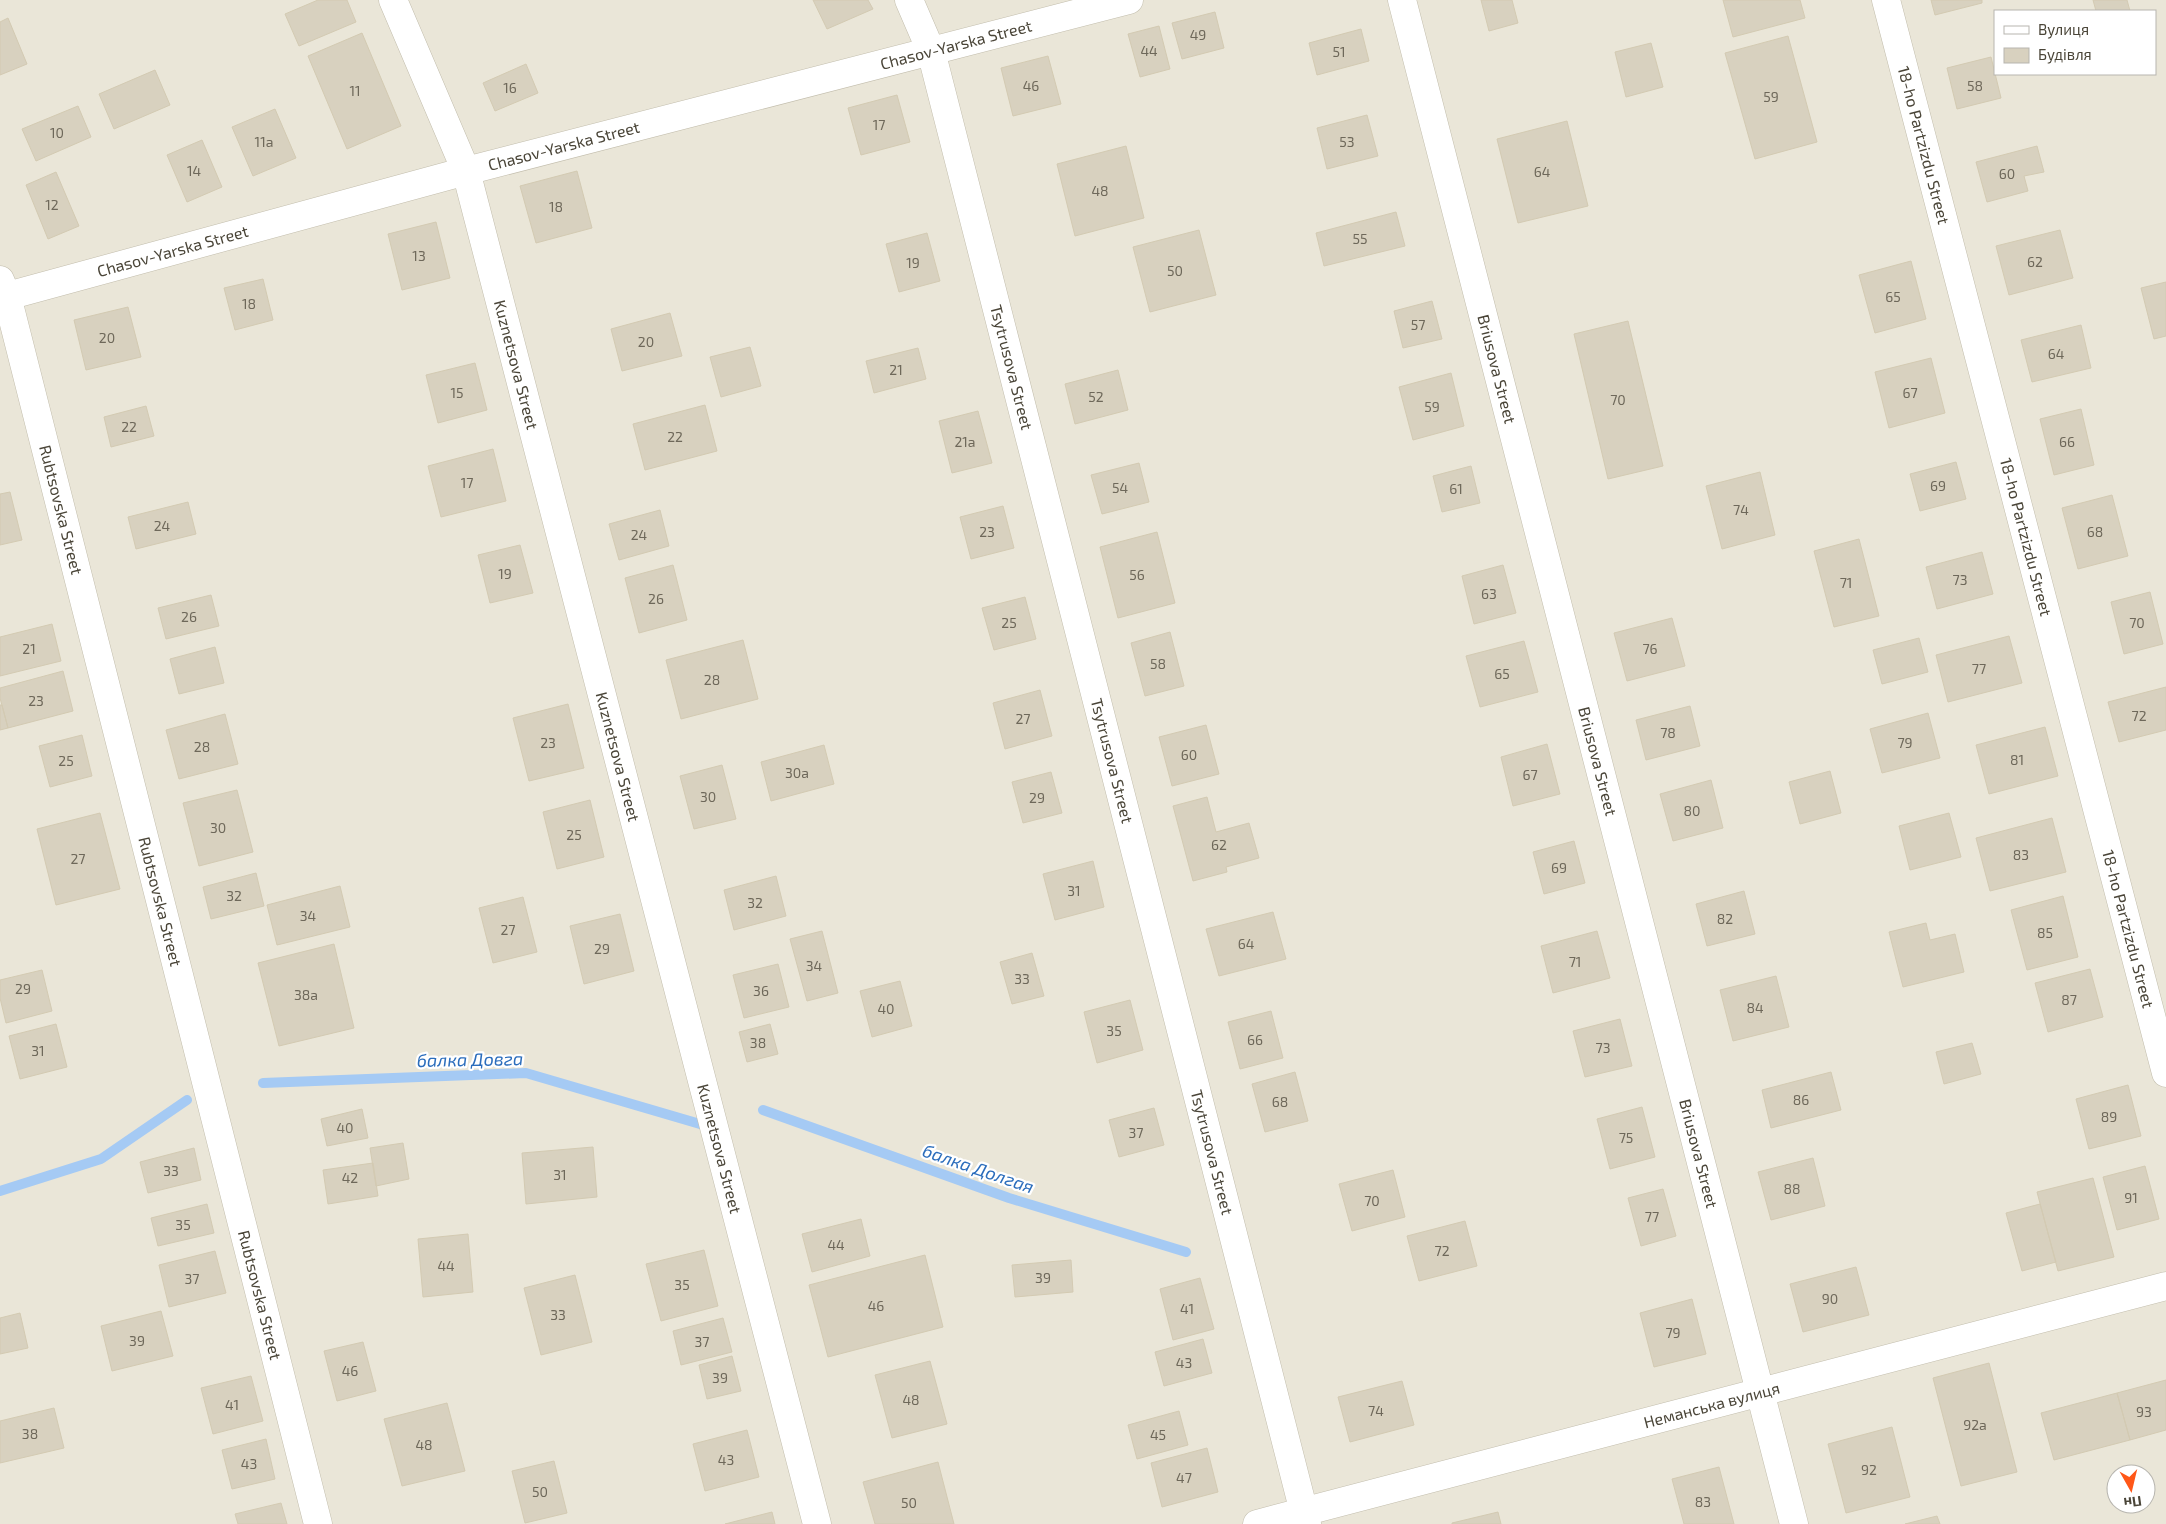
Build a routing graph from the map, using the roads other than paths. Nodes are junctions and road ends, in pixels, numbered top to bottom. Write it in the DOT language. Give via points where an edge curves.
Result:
graph roads {
  1 [pos="393,0"];
  2 [pos="908,0"];
  3 [pos="1130,0"];
  4 [pos="1402,0"];
  5 [pos="1886,0"];
  6 [pos="930,51"];
  7 [pos="466,171"];
  8 [pos="2,291"];
  9 [pos="2166,1073"];
  10 [pos="2166,1286"];
  11 [pos="1762,1392"];
  12 [pos="1306,1518"];
  13 [pos="318,1524"];
  14 [pos="816,1524"];
  15 [pos="1257,1524"];
  16 [pos="1794,1524"];
  1 -- 7 [label="street, Kuznetsova Street"];
  2 -- 6 [label="street, Tsytrusova Street"];
  3 -- 6 [label="street, Chasov-Yarska Street"];
  4 -- 11 [label="street, Briusova Street"];
  5 -- 9 [label="street, 18-ho Partzizdu Street"];
  6 -- 7 [label="street, Chasov-Yarska Street"];
  6 -- 12 [label="street, Tsytrusova Street"];
  7 -- 8 [label="street, Chasov-Yarska Street"];
  7 -- 14 [label="street, Kuznetsova Street"];
  8 -- 13 [label="street, Rubtsovska Street"];
  10 -- 11 [label="street, Неманська вулиця"];
  11 -- 12 [label="street, Неманська вулиця"];
  11 -- 16 [label="street, Briusova Street"];
  12 -- 15 [label="street, Неманська вулиця"];
}
